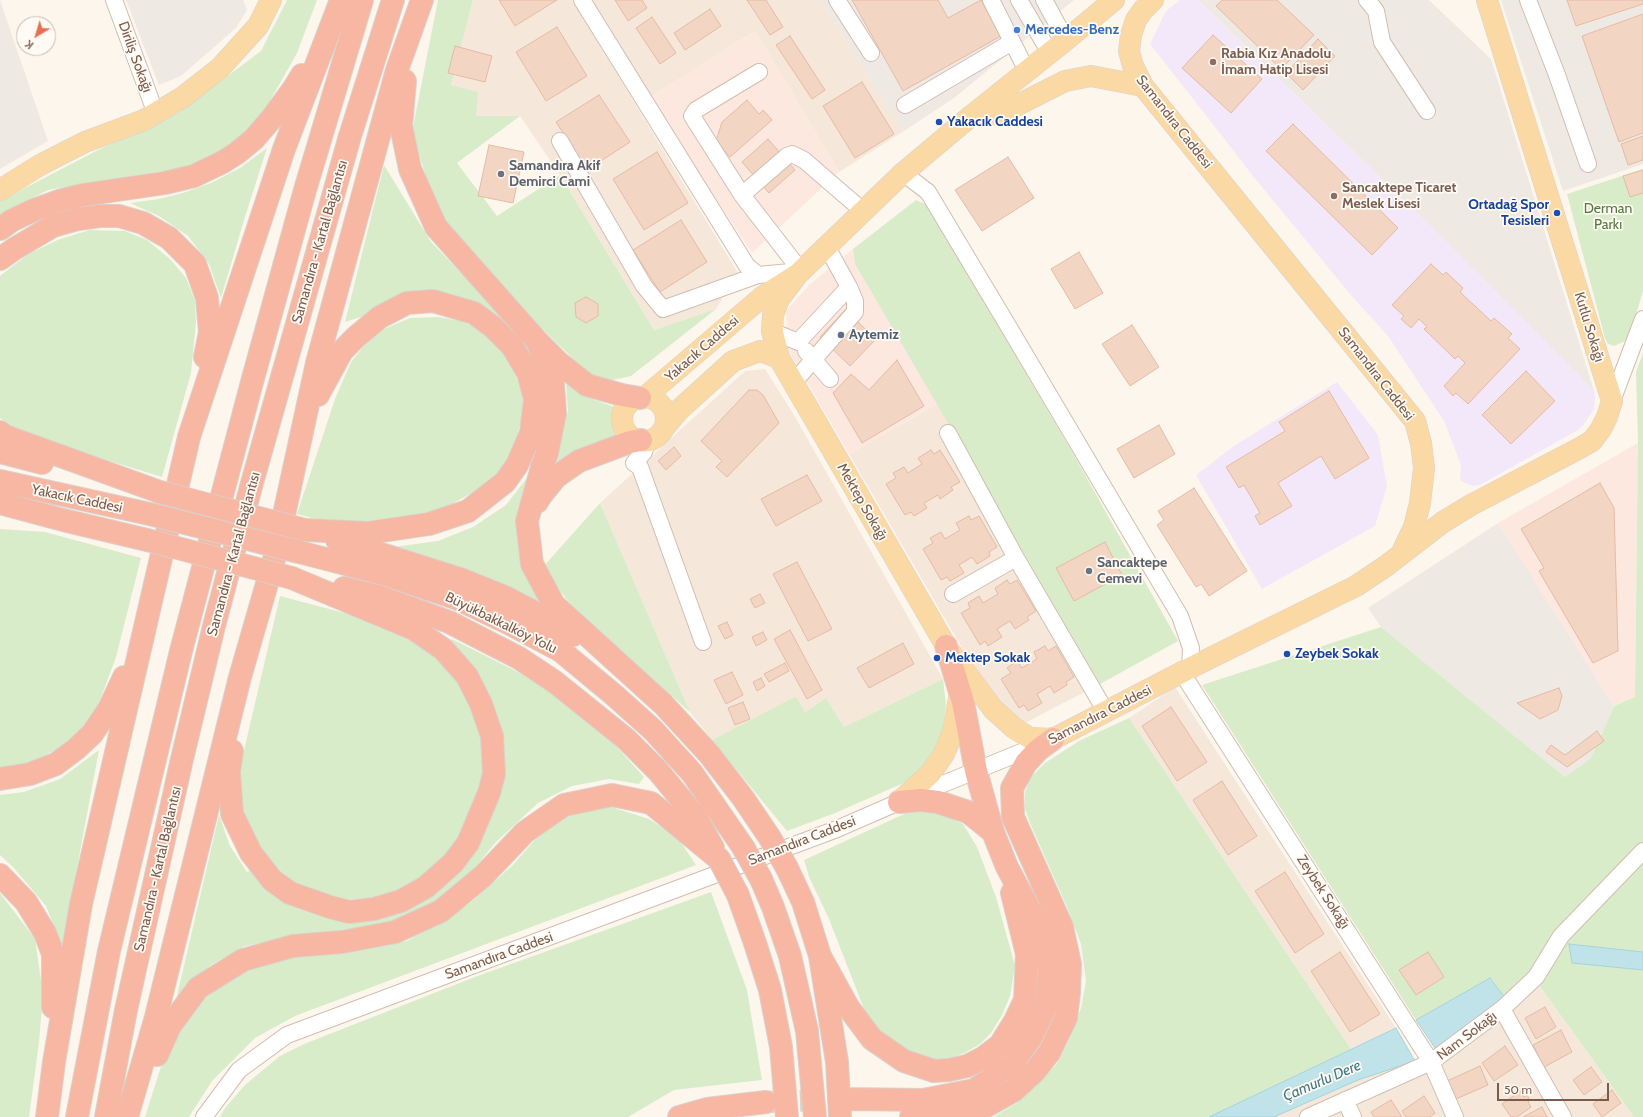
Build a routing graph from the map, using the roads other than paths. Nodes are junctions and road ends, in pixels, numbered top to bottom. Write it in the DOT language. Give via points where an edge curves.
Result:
graph roads {
  1 [pos="114,0"];
  2 [pos="271,0"];
  3 [pos="339,0"];
  4 [pos="362,0"];
  5 [pos="393,0"];
  6 [pos="582,0"];
  7 [pos="837,0"];
  8 [pos="991,0"];
  9 [pos="1019,0"];
  10 [pos="1044,0"];
  11 [pos="1114,0"];
  12 [pos="1367,0"];
  13 [pos="1487,0"];
  14 [pos="1528,0"];
  15 [pos="421,3"];
  16 [pos="1148,5"];
  17 [pos="1066,40"];
  18 [pos="1012,42"];
  19 [pos="871,53"];
  20 [pos="1050,53"];
  21 [pos="1027,71"];
  22 [pos="759,72"];
  23 [pos="1143,86"];
  24 [pos="905,105"];
  25 [pos="1427,111"];
  26 [pos="156,114"];
  27 [pos="971,116"];
  28 [pos="560,141"];
  29 [pos="1588,164"];
  30 [pos="903,173"];
  31 [pos="0,190"];
  32 [pos="742,195"];
  33 [pos="863,211"];
  34 [pos="0,229"];
  35 [pos="827,247"];
  36 [pos="0,259"];
  37 [pos="800,272"];
  38 [pos="758,275"];
  39 [pos="849,287"];
  40 [pos="1643,319"];
  41 [pos="772,331"];
  42 [pos="536,340"];
  43 [pos="798,342"];
  44 [pos="1597,353"];
  45 [pos="1629,355"];
  46 [pos="779,358"];
  47 [pos="813,359"];
  48 [pos="830,379"];
  49 [pos="793,383"];
  50 [pos="643,397"];
  51 [pos="1612,401"];
  52 [pos="0,432"];
  53 [pos="948,433"];
  54 [pos="651,436"];
  55 [pos="189,437"];
  56 [pos="0,452"];
  57 [pos="296,467"];
  58 [pos="0,481"];
  59 [pos="160,492"];
  60 [pos="0,503"];
  61 [pos="0,517"];
  62 [pos="63,520"];
  63 [pos="527,521"];
  64 [pos="305,530"];
  65 [pos="299,552"];
  66 [pos="1402,552"];
  67 [pos="1016,558"];
  68 [pos="292,578"];
  69 [pos="954,594"];
  70 [pos="145,626"];
  71 [pos="703,642"];
  72 [pos="946,646"];
  73 [pos="1186,670"];
  74 [pos="240,677"];
  75 [pos="960,692"];
  76 [pos="663,704"];
  77 [pos="1106,712"];
  78 [pos="1054,739"];
  79 [pos="976,771"];
  80 [pos="0,779"];
  81 [pos="899,802"];
  82 [pos="993,832"];
  83 [pos="1643,851"];
  84 [pos="719,859"];
  85 [pos="1007,867"];
  86 [pos="0,875"];
  87 [pos="820,956"];
  88 [pos="1502,1009"];
  89 [pos="54,1062"];
  90 [pos="1432,1062"];
  91 [pos="1345,1100"];
  92 [pos="766,1102"];
  93 [pos="844,1108"];
  94 [pos="47,1117"];
  95 [pos="77,1117"];
  96 [pos="106,1117"];
  97 [pos="127,1117"];
  98 [pos="130,1117"];
  99 [pos="204,1117"];
  100 [pos="679,1117"];
  101 [pos="787,1117"];
  102 [pos="815,1117"];
  103 [pos="911,1117"];
  104 [pos="1308,1117"];
  105 [pos="1353,1117"];
  106 [pos="1455,1117"];
  107 [pos="1563,1117"];
  1 -- 26 [label="street, Diriliş Sokağı"];
  2 -- 26 [label="main road" via="258,26 220,68"];
  3 -- 34 [label="highway" via="294,88 254,139 237,153 194,176 59,201 34,210"];
  3 -- 55 [label="highway" via="284,149"];
  4 -- 95 [label="highway, Samandıra - Kartal Bağlantısı" via="252,382 181,651 109,951"];
  5 -- 96 [label="highway, Samandıra - Kartal Bağlantısı" via="350,136 214,626 126,1010"];
  6 -- 38 [label="street" via="747,266"];
  7 -- 19 [label="street"];
  8 -- 18 [label="street"];
  9 -- 20 [label="street"];
  10 -- 17 [label="street"];
  11 -- 17 [label="main road, Yakacık Caddesi"];
  12 -- 25 [label="street" via="1376,11 1382,42"];
  13 -- 44 [label="main road, Kutlu Sokağı"];
  14 -- 29 [label="street"];
  15 -- 42 [label="highway" via="405,76 401,126 410,169 436,227"];
  15 -- 57 [label="highway" via="397,70 317,364"];
  16 -- 23 [label="main road, Samandıra Caddesi" via="1136,20 1129,51"];
  17 -- 20 [label="main road, Yakacık Caddesi"];
  18 -- 21 [label="street"];
  18 -- 24 [label="street"];
  20 -- 21 [label="main road, Yakacık Caddesi"];
  21 -- 27 [label="main road, Yakacık Caddesi"];
  22 -- 32 [label="street" via="696,110 692,116"];
  23 -- 27 [label="main road" via="1091,76 1065,81 991,116"];
  23 -- 66 [label="main road, Samandıra Caddesi" via="1414,421 1421,443 1424,468 1414,527"];
  26 -- 31 [label="main road" via="85,142 40,164"];
  27 -- 30 [label="main road, Yakacık Caddesi"];
  28 -- 38 [label="street" via="644,286 663,309"];
  30 -- 33 [label="main road, Yakacık Caddesi"];
  30 -- 73 [label="street" via="928,192 1180,616 1191,648"];
  32 -- 33 [label="street" via="792,154 804,160"];
  32 -- 37 [label="street"];
  33 -- 35 [label="main road, Yakacık Caddesi"];
  35 -- 37 [label="main road, Yakacık Caddesi"];
  35 -- 39 [label="street"];
  36 -- 55 [label="highway" via="53,226 100,216 119,216 143,223 169,238 195,264 207,298 210,332"];
  37 -- 38 [label="street"];
  37 -- 41 [label="main road, Yakacık Caddesi" via="779,299 773,315"];
  37 -- 50 [label="main road, Yakacık Caddesi" via="762,297"];
  39 -- 43 [label="street"];
  39 -- 47 [label="street" via="855,301 855,312"];
  40 -- 45 [label="street"];
  41 -- 43 [label="street"];
  41 -- 46 [label="main road, Yakacık Caddesi"];
  42 -- 50 [label="highway" via="559,364 588,385 622,396"];
  42 -- 63 [label="highway" via="553,384 555,414 547,453"];
  43 -- 47 [label="street"];
  44 -- 45 [label="street" via="1612,363"];
  44 -- 51 [label="main road, Kutlu Sokağı"];
  45 -- 51 [label="street"];
  46 -- 49 [label="main road, Mektep Sokağı"];
  46 -- 54 [label="main road, Yakacık Caddesi" via="760,351 732,361"];
  47 -- 48 [label="street"];
  47 -- 49 [label="street"];
  49 -- 72 [label="main road, Mektep Sokağı"];
  50 -- 54 [label="main road" via="658,402 663,408 666,421"];
  50 -- 54 [label="main road, Yakacık Caddesi" via="626,406 622,420 624,427 634,438"];
  51 -- 66 [label="main road" via="1607,418 1592,441 1471,505"];
  52 -- 59 [label="highway"];
  53 -- 67 [label="street"];
  54 -- 63 [label="highway" via="579,461 556,477 542,494"];
  54 -- 71 [label="street" via="644,452 634,463 640,467"];
  55 -- 70 [label="highway"];
  56 -- 59 [label="highway"];
  57 -- 64 [label="highway" via="316,400 342,351 380,317 407,303 433,301 474,313 512,346 528,373 535,399 531,433 517,465 505,482 468,511 429,524 368,533"];
  57 -- 74 [label="highway" via="275,556"];
  58 -- 65 [label="highway, Yakacık Caddesi, bridge" via="154,515"];
  59 -- 64 [label="highway, bridge"];
  60 -- 62 [label="highway, Yakacık Caddesi"];
  61 -- 62 [label="highway"];
  62 -- 68 [label="highway, Yakacık Caddesi, bridge"];
  63 -- 76 [label="highway" via="532,564 554,605"];
  64 -- 76 [label="highway" via="463,580 505,597 566,629"];
  65 -- 102 [label="highway, Büyükbakkalköy Yolu, bridge" via="384,574 458,599 508,623 562,651 653,730 692,773 743,847 761,879 790,956 807,1031"];
  66 -- 73 [label="main road, Samandıra Caddesi" via="1356,586"];
  67 -- 69 [label="street"];
  67 -- 77 [label="street"];
  68 -- 74 [label="highway" via="414,629 443,649 467,676 481,704 492,736 494,774 468,843 453,863 426,887 401,901 374,909 349,912 290,893 272,880 250,853 232,814 229,772"];
  68 -- 84 [label="highway, Büyükbakkalköy Yolu" via="378,596 449,622 519,658 586,706 626,739 658,771 695,816"];
  70 -- 80 [label="highway" via="109,709 92,734 56,764 30,774"];
  70 -- 89 [label="highway" via="81,904"];
  72 -- 75 [label="highway"];
  72 -- 78 [label="main road, Mektep Sokağı" via="993,709 1014,728 1030,738"];
  73 -- 77 [label="main road, Samandıra Caddesi"];
  73 -- 90 [label="street, Zeybek Sokağı"];
  74 -- 97 [label="highway" via="156,1017"];
  75 -- 79 [label="highway"];
  75 -- 81 [label="main road" via="953,732 944,754 930,774"];
  76 -- 87 [label="highway, bridge" via="709,754 770,838 803,902"];
  77 -- 78 [label="main road, Samandıra Caddesi"];
  78 -- 79 [label="street, Samandıra Caddesi"];
  78 -- 103 [label="highway" via="1038,750 1026,763 1012,788 1013,817 1062,927 1070,964 1066,1018 1049,1053 1035,1071 1013,1091 980,1108"];
  79 -- 81 [label="street, Samandıra Caddesi"];
  79 -- 82 [label="highway"];
  81 -- 82 [label="highway" via="938,802 968,812"];
  81 -- 99 [label="street, Samandıra Caddesi" via="830,832 287,1035 239,1070"];
  82 -- 85 [label="highway"];
  83 -- 88 [label="street, Nam Sokağı" via="1561,936 1536,977"];
  84 -- 98 [label="highway" via="651,803 612,795 564,805 525,832 483,876 440,911 395,932 342,942 293,946 243,960 198,988 170,1026"];
  84 -- 101 [label="highway, Büyükbakkalköy Yolu, bridge" via="738,895 770,990 781,1047"];
  85 -- 87 [label="highway" via="1027,954 1025,1000 1000,1045 967,1066 934,1071 904,1061 872,1039 848,1007"];
  85 -- 93 [label="highway" via="1043,935 1049,966 1047,1005 1030,1039 1011,1065 974,1090 923,1100"];
  86 -- 89 [label="highway" via="26,902 45,933 53,954"];
  87 -- 93 [label="highway"];
  88 -- 90 [label="street, Nam Sokağı"];
  88 -- 107 [label="street"];
  89 -- 94 [label="highway"];
  90 -- 91 [label="street, Nam Sokağı"];
  90 -- 106 [label="street, Zeybek Sokağı"];
  91 -- 104 [label="street, Nam Sokağı"];
  91 -- 105 [label="street"];
  92 -- 100 [label="highway" via="706,1109"];
}
